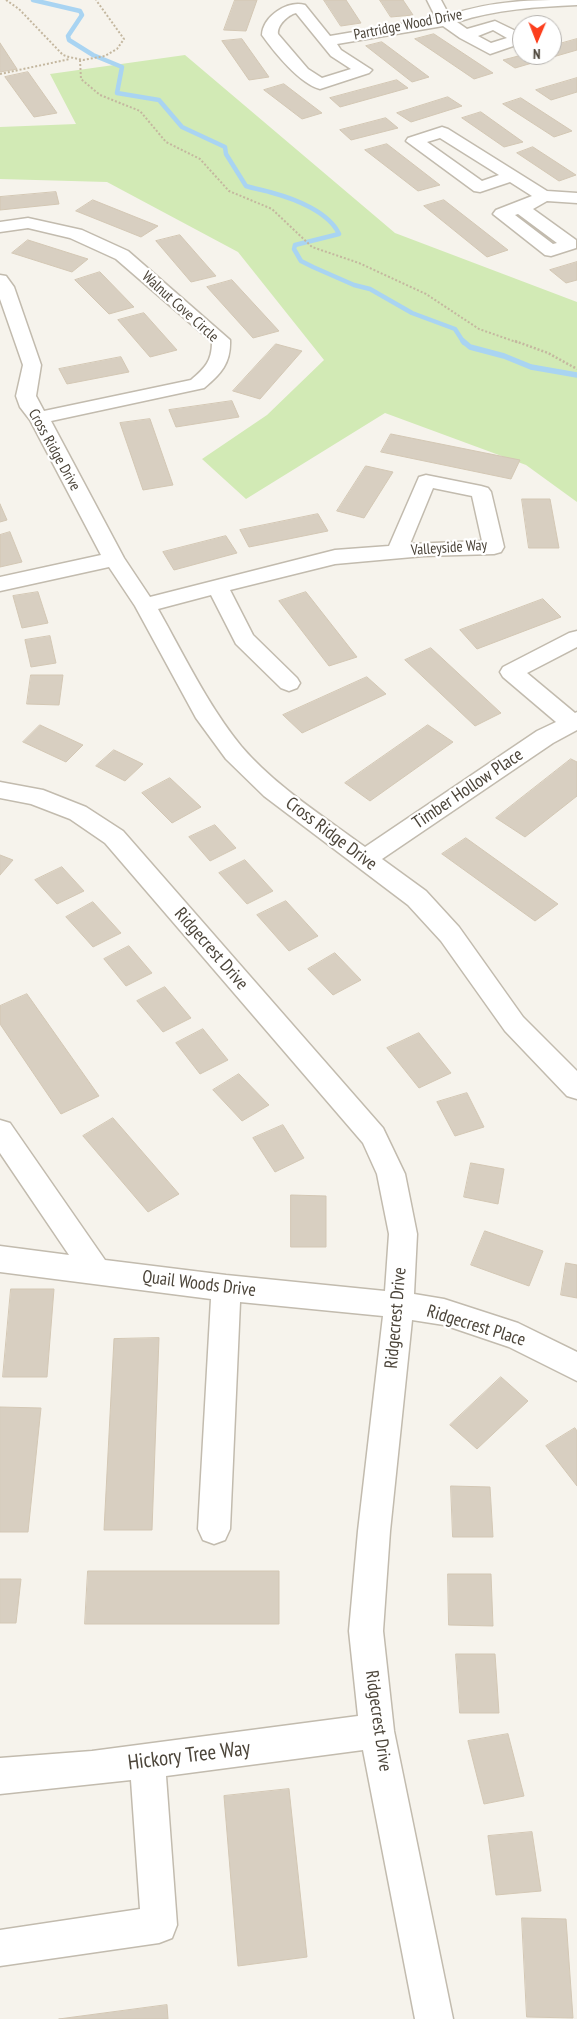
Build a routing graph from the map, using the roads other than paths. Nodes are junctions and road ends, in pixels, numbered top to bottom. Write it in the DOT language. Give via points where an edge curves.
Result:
graph roads {
  1 [pos="434,0"];
  2 [pos="577,1"];
  3 [pos="445,21"];
  4 [pos="467,34"];
  5 [pos="327,41"];
  6 [pos="510,177"];
  7 [pos="542,196"];
  8 [pos="577,198"];
  9 [pos="521,208"];
  10 [pos="0,227"];
  11 [pos="0,280"];
  12 [pos="39,418"];
  13 [pos="398,552"];
  14 [pos="114,559"];
  15 [pos="0,584"];
  16 [pos="218,587"];
  17 [pos="145,604"];
  18 [pos="577,638"];
  19 [pos="289,683"];
  20 [pos="575,721"];
  21 [pos="0,790"];
  22 [pos="365,859"];
  23 [pos="577,1088"];
  24 [pos="0,1130"];
  25 [pos="0,1259"];
  26 [pos="96,1271"];
  27 [pos="226,1288"];
  28 [pos="399,1305"];
  29 [pos="577,1367"];
  30 [pos="214,1529"];
  31 [pos="377,1731"];
  32 [pos="147,1761"];
  33 [pos="0,1776"];
  34 [pos="0,1948"];
  35 [pos="434,2019"];
  1 -- 3 [label="street"];
  2 -- 3 [label="street, Partridge Wood Drive" via="523,3 478,10"];
  3 -- 4 [label="street"];
  3 -- 5 [label="street, Partridge Wood Drive"];
  5 -- 5 [label="street, Partridge Wood Drive" via="336,54 364,70 320,84 303,72 270,35 270,29 285,11 300,8"];
  6 -- 6 [label="street" via="442,132 414,141 480,187"];
  6 -- 7 [label="street"];
  7 -- 8 [label="street"];
  7 -- 9 [label="street"];
  10 -- 12 [label="street, Walnut Cove Circle" via="28,223 76,234 122,255 221,340 222,356 212,372 197,384"];
  11 -- 12 [label="street, Cross Ridge Drive" via="32,364 26,396"];
  12 -- 14 [label="street, Cross Ridge Drive"];
  13 -- 13 [label="street, Valleyside Way" via="494,547 481,492 426,480"];
  13 -- 16 [label="street, Valleyside Way" via="335,556"];
  14 -- 15 [label="street"];
  14 -- 17 [label="street, Cross Ridge Drive"];
  16 -- 17 [label="street, Valleyside Way"];
  16 -- 19 [label="street" via="244,639"];
  17 -- 22 [label="street, Cross Ridge Drive" via="207,718 234,753 272,790"];
  18 -- 20 [label="street, Timber Hollow Place" via="511,672"];
  20 -- 22 [label="street, Timber Hollow Place" via="545,737"];
  21 -- 28 [label="street, Ridgecrest Drive" via="35,796 78,813 114,837 373,1136 391,1174 403,1234"];
  22 -- 23 [label="street, Cross Ridge Drive" via="416,898 450,934 514,1024"];
  24 -- 26 [label="street"];
  25 -- 26 [label="street, Quail Woods Drive"];
  26 -- 27 [label="street, Quail Woods Drive"];
  27 -- 28 [label="street, Quail Woods Drive"];
  27 -- 30 [label="street"];
  28 -- 29 [label="street, Ridgecrest Place" via="444,1312 518,1336"];
  28 -- 31 [label="street, Ridgecrest Drive" via="366,1631"];
  31 -- 32 [label="street, Hickory Tree Way"];
  31 -- 35 [label="street, Ridgecrest Drive"];
  32 -- 33 [label="street, Hickory Tree Way"];
  32 -- 34 [label="street" via="159,1925"];
}
